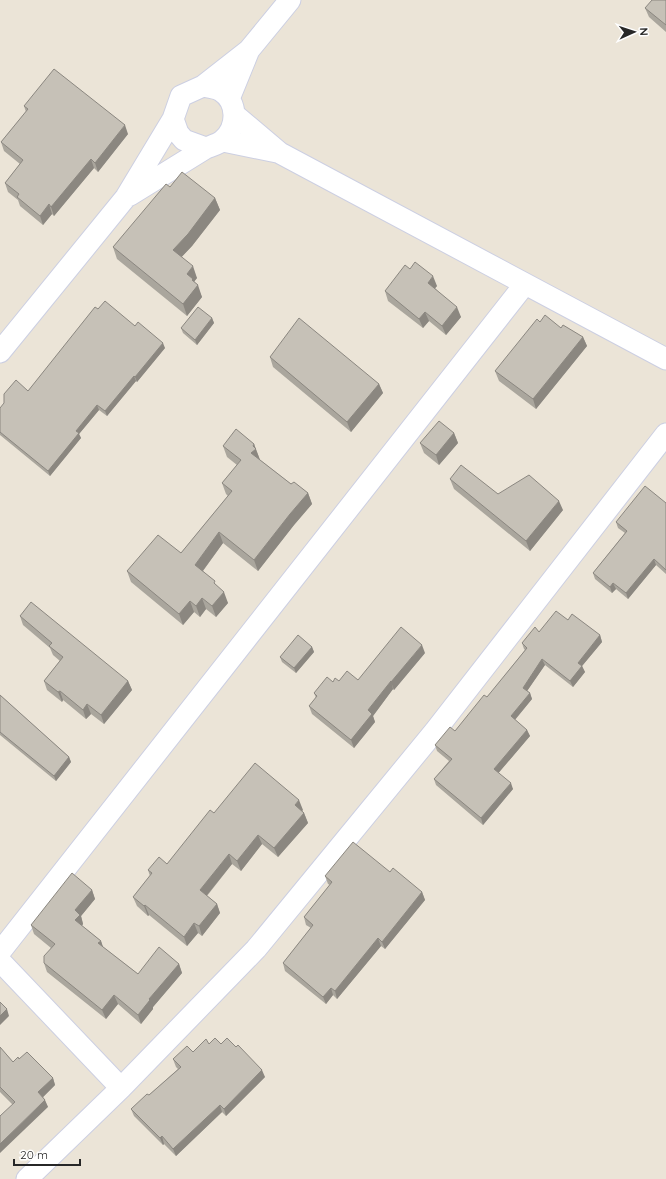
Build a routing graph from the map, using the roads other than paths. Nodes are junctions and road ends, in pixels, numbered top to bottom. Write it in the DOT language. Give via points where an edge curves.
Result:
graph roads {
  1 [pos="290,0"];
  2 [pos="249,50"];
  3 [pos="203,86"];
  4 [pos="232,107"];
  5 [pos="173,118"];
  6 [pos="214,144"];
  7 [pos="280,153"];
  8 [pos="126,197"];
  9 [pos="525,284"];
  10 [pos="0,352"];
  11 [pos="666,359"];
  12 [pos="666,434"];
  13 [pos="0,952"];
  14 [pos="0,961"];
  15 [pos="121,1088"];
  16 [pos="27,1179"];
  1 -- 2 [label="street"];
  2 -- 3 [label="street"];
  2 -- 4 [label="street"];
  3 -- 4 [label="street" via="220,90"];
  3 -- 5 [label="street" via="181,96"];
  4 -- 6 [label="street" via="234,126"];
  4 -- 7 [label="street"];
  5 -- 6 [label="street" via="178,133 184,140"];
  5 -- 8 [label="street"];
  6 -- 7 [label="street"];
  6 -- 8 [label="street"];
  7 -- 9 [label="street"];
  8 -- 10 [label="street"];
  9 -- 11 [label="street"];
  9 -- 13 [label="street"];
  12 -- 15 [label="street" via="435,731 261,943"];
  14 -- 15 [label="street"];
  15 -- 16 [label="street"];
}
